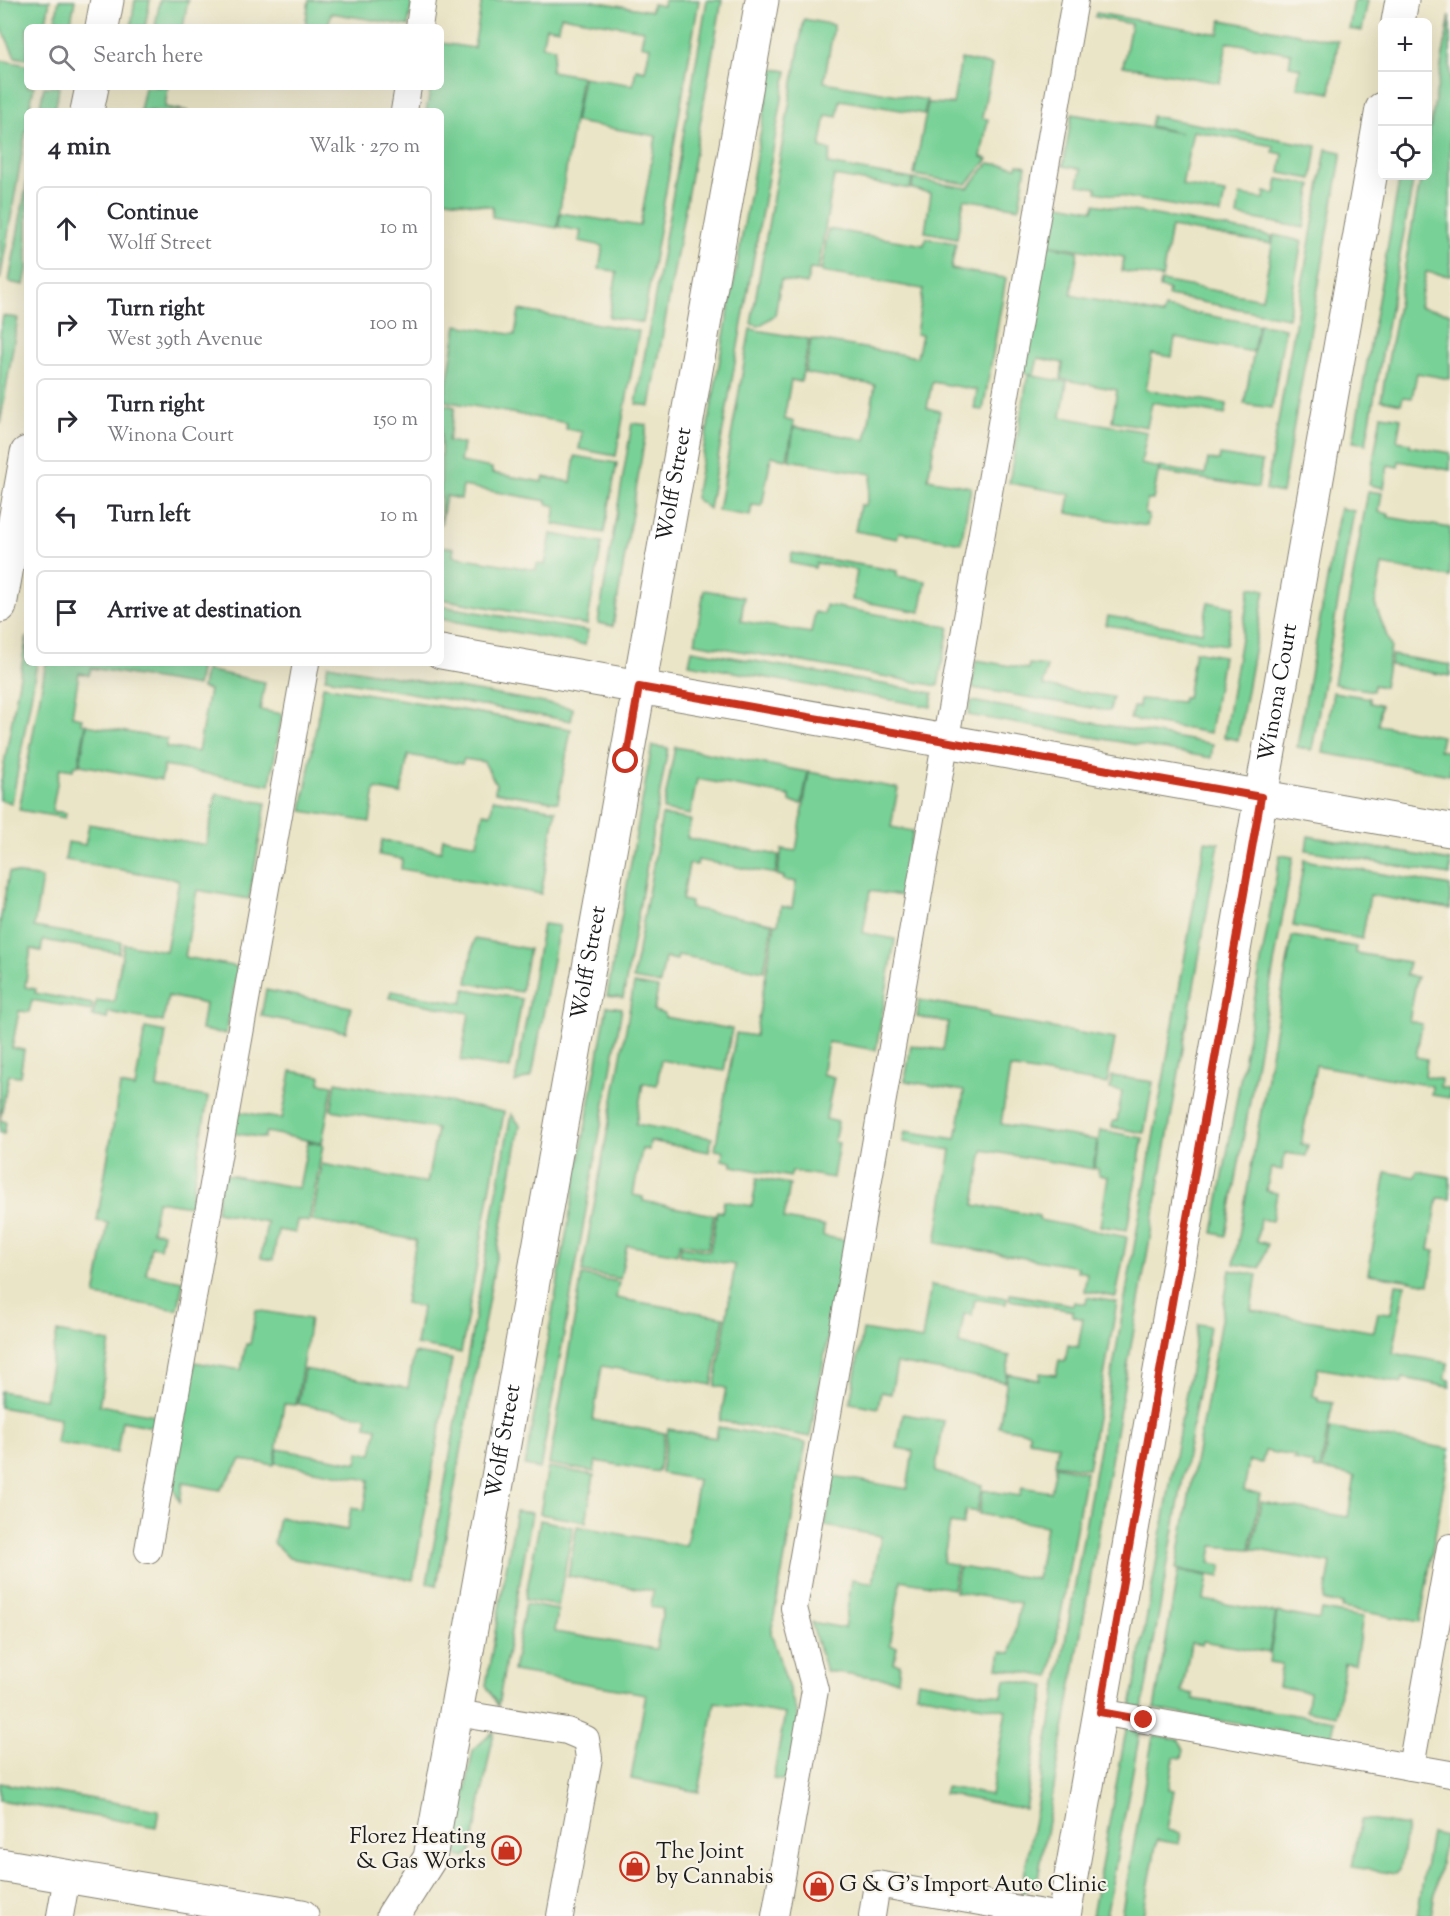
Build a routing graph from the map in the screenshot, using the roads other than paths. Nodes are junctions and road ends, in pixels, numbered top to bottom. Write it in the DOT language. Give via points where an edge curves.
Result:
graph roads {
  1 [pos="107,0"];
  2 [pos="423,0"];
  3 [pos="762,0"];
  4 [pos="1075,0"];
  5 [pos="1402,0"];
  6 [pos="1399,18"];
  7 [pos="103,24"];
  8 [pos="419,24"];
  9 [pos="91,90"];
  10 [pos="408,90"];
  11 [pos="88,108"];
  12 [pos="404,108"];
  13 [pos="1380,126"];
  14 [pos="24,474"];
  15 [pos="8,584"];
  16 [pos="444,653"];
  17 [pos="305,666"];
  18 [pos="639,687"];
  19 [pos="945,741"];
  20 [pos="1261,797"];
  21 [pos="1450,830"];
  22 [pos="1450,1547"];
  23 [pos="148,1550"];
  24 [pos="1100,1712"];
  25 [pos="456,1713"];
  26 [pos="1411,1767"];
  27 [pos="1450,1774"];
  28 [pos="0,1866"];
  29 [pos="67,1877"];
  30 [pos="60,1916"];
  31 [pos="302,1916"];
  32 [pos="393,1916"];
  33 [pos="560,1916"];
  34 [pos="775,1916"];
  35 [pos="872,1916"];
  36 [pos="1062,1916"];
  1 -- 7 [label="street"];
  2 -- 8 [label="lane"];
  3 -- 18 [label="street, Wolff Street"];
  4 -- 19 [label="lane"];
  5 -- 6 [label="street"];
  9 -- 11 [label="street"];
  10 -- 12 [label="lane"];
  13 -- 20 [label="street, Winona Court"];
  14 -- 15 [label="street"];
  16 -- 18 [label="street"];
  17 -- 23 [label="lane"];
  18 -- 19 [label="street"];
  18 -- 25 [label="street, Wolff Street"];
  19 -- 20 [label="street"];
  19 -- 34 [label="lane" via="794,1608 815,1690"];
  20 -- 21 [label="street"];
  20 -- 24 [label="street, Winona Court"];
  22 -- 26 [label="lane"];
  24 -- 26 [label="lane"];
  24 -- 36 [label="street, Winona Court"];
  25 -- 32 [label="street, Wolff Street" via="430,1858"];
  25 -- 33 [label="lane" via="567,1731 586,1739 589,1758"];
  26 -- 27 [label="lane"];
  28 -- 29 [label="street"];
  29 -- 30 [label="lane"];
  29 -- 31 [label="street"];
  35 -- 36 [label="lane" via="877,1884"];
}
